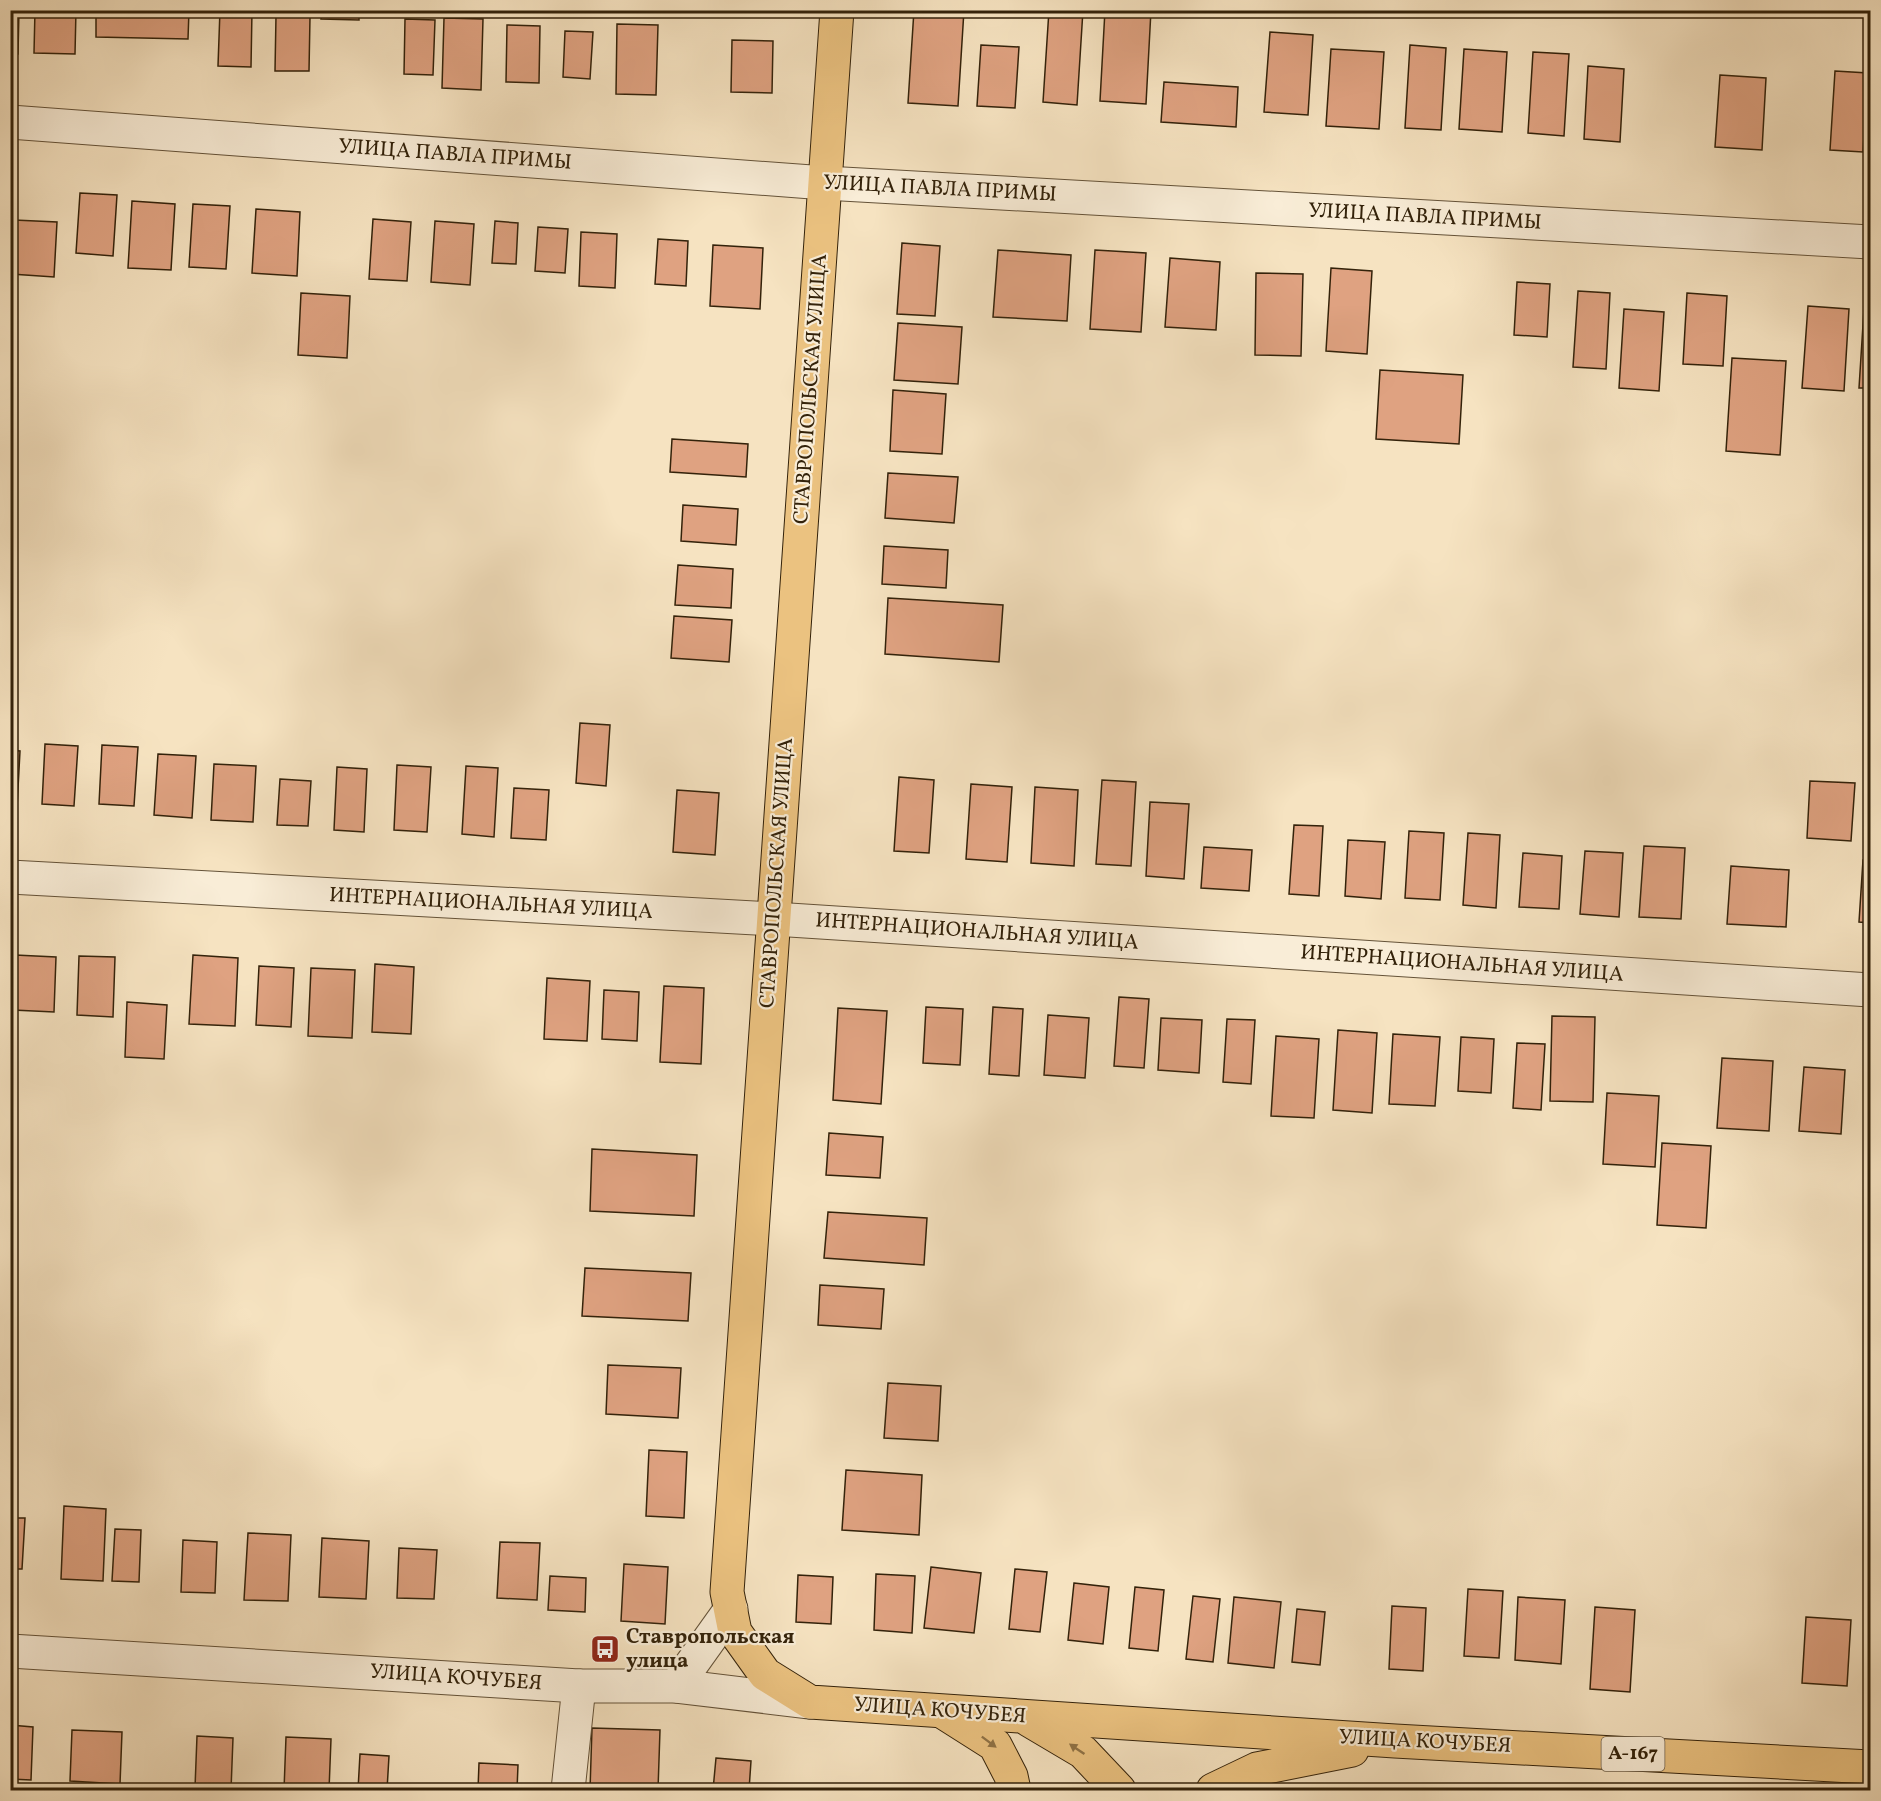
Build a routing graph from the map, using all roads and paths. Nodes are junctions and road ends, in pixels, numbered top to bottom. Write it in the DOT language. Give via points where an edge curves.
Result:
graph roads {
  1 [pos="837,10"];
  2 [pos="10,122"];
  3 [pos="825,183"];
  4 [pos="1870,242"];
  5 [pos="10,877"];
  6 [pos="774,919"];
  7 [pos="1870,990"];
  8 [pos="731,1609"];
  9 [pos="10,1651"];
  10 [pos="579,1686"];
  11 [pos="676,1686"];
  12 [pos="810,1702"];
  13 [pos="942,1711"];
  14 [pos="1022,1716"];
  15 [pos="1395,1741"];
  16 [pos="1870,1767"];
  17 [pos="568,1791"];
  18 [pos="1014,1791"];
  19 [pos="1119,1791"];
  20 [pos="1213,1791"];
  1 -- 3 [label="main road, СТАВРОПОЛЬСКАЯ УЛИЦА"];
  2 -- 3 [label="street, УЛИЦА ПАВЛА ПРИМЫ"];
  3 -- 4 [label="street, УЛИЦА ПАВЛА ПРИМЫ"];
  3 -- 6 [label="main road, СТАВРОПОЛЬСКАЯ УЛИЦА"];
  5 -- 6 [label="street, ИНТЕРНАЦИОНАЛЬНАЯ УЛИЦА"];
  6 -- 7 [label="street, ИНТЕРНАЦИОНАЛЬНАЯ УЛИЦА"];
  6 -- 8 [label="main road, СТАВРОПОЛЬСКАЯ УЛИЦА" via="728,1592"];
  8 -- 11 [label="street"];
  8 -- 12 [label="main road, СТАВРОПОЛЬСКАЯ УЛИЦА" via="735,1632 765,1674"];
  9 -- 10 [label="street, УЛИЦА КОЧУБЕЯ"];
  10 -- 11 [label="street, УЛИЦА КОЧУБЕЯ"];
  10 -- 17 [label="street"];
  11 -- 12 [label="street, УЛИЦА КОЧУБЕЯ"];
  12 -- 13 [label="main road, УЛИЦА КОЧУБЕЯ"];
  13 -- 14 [label="main road, УЛИЦА КОЧУБЕЯ"];
  13 -- 18 [label="main road, one-way" via="995,1745"];
  14 -- 15 [label="main road, УЛИЦА КОЧУБЕЯ"];
  19 -- 14 [label="main road, one-way" via="1083,1752"];
  15 -- 16 [label="main road, УЛИЦА КОЧУБЕЯ / А-167"];
  15 -- 20 [label="main road, А-167" via="1257,1769"];
}
